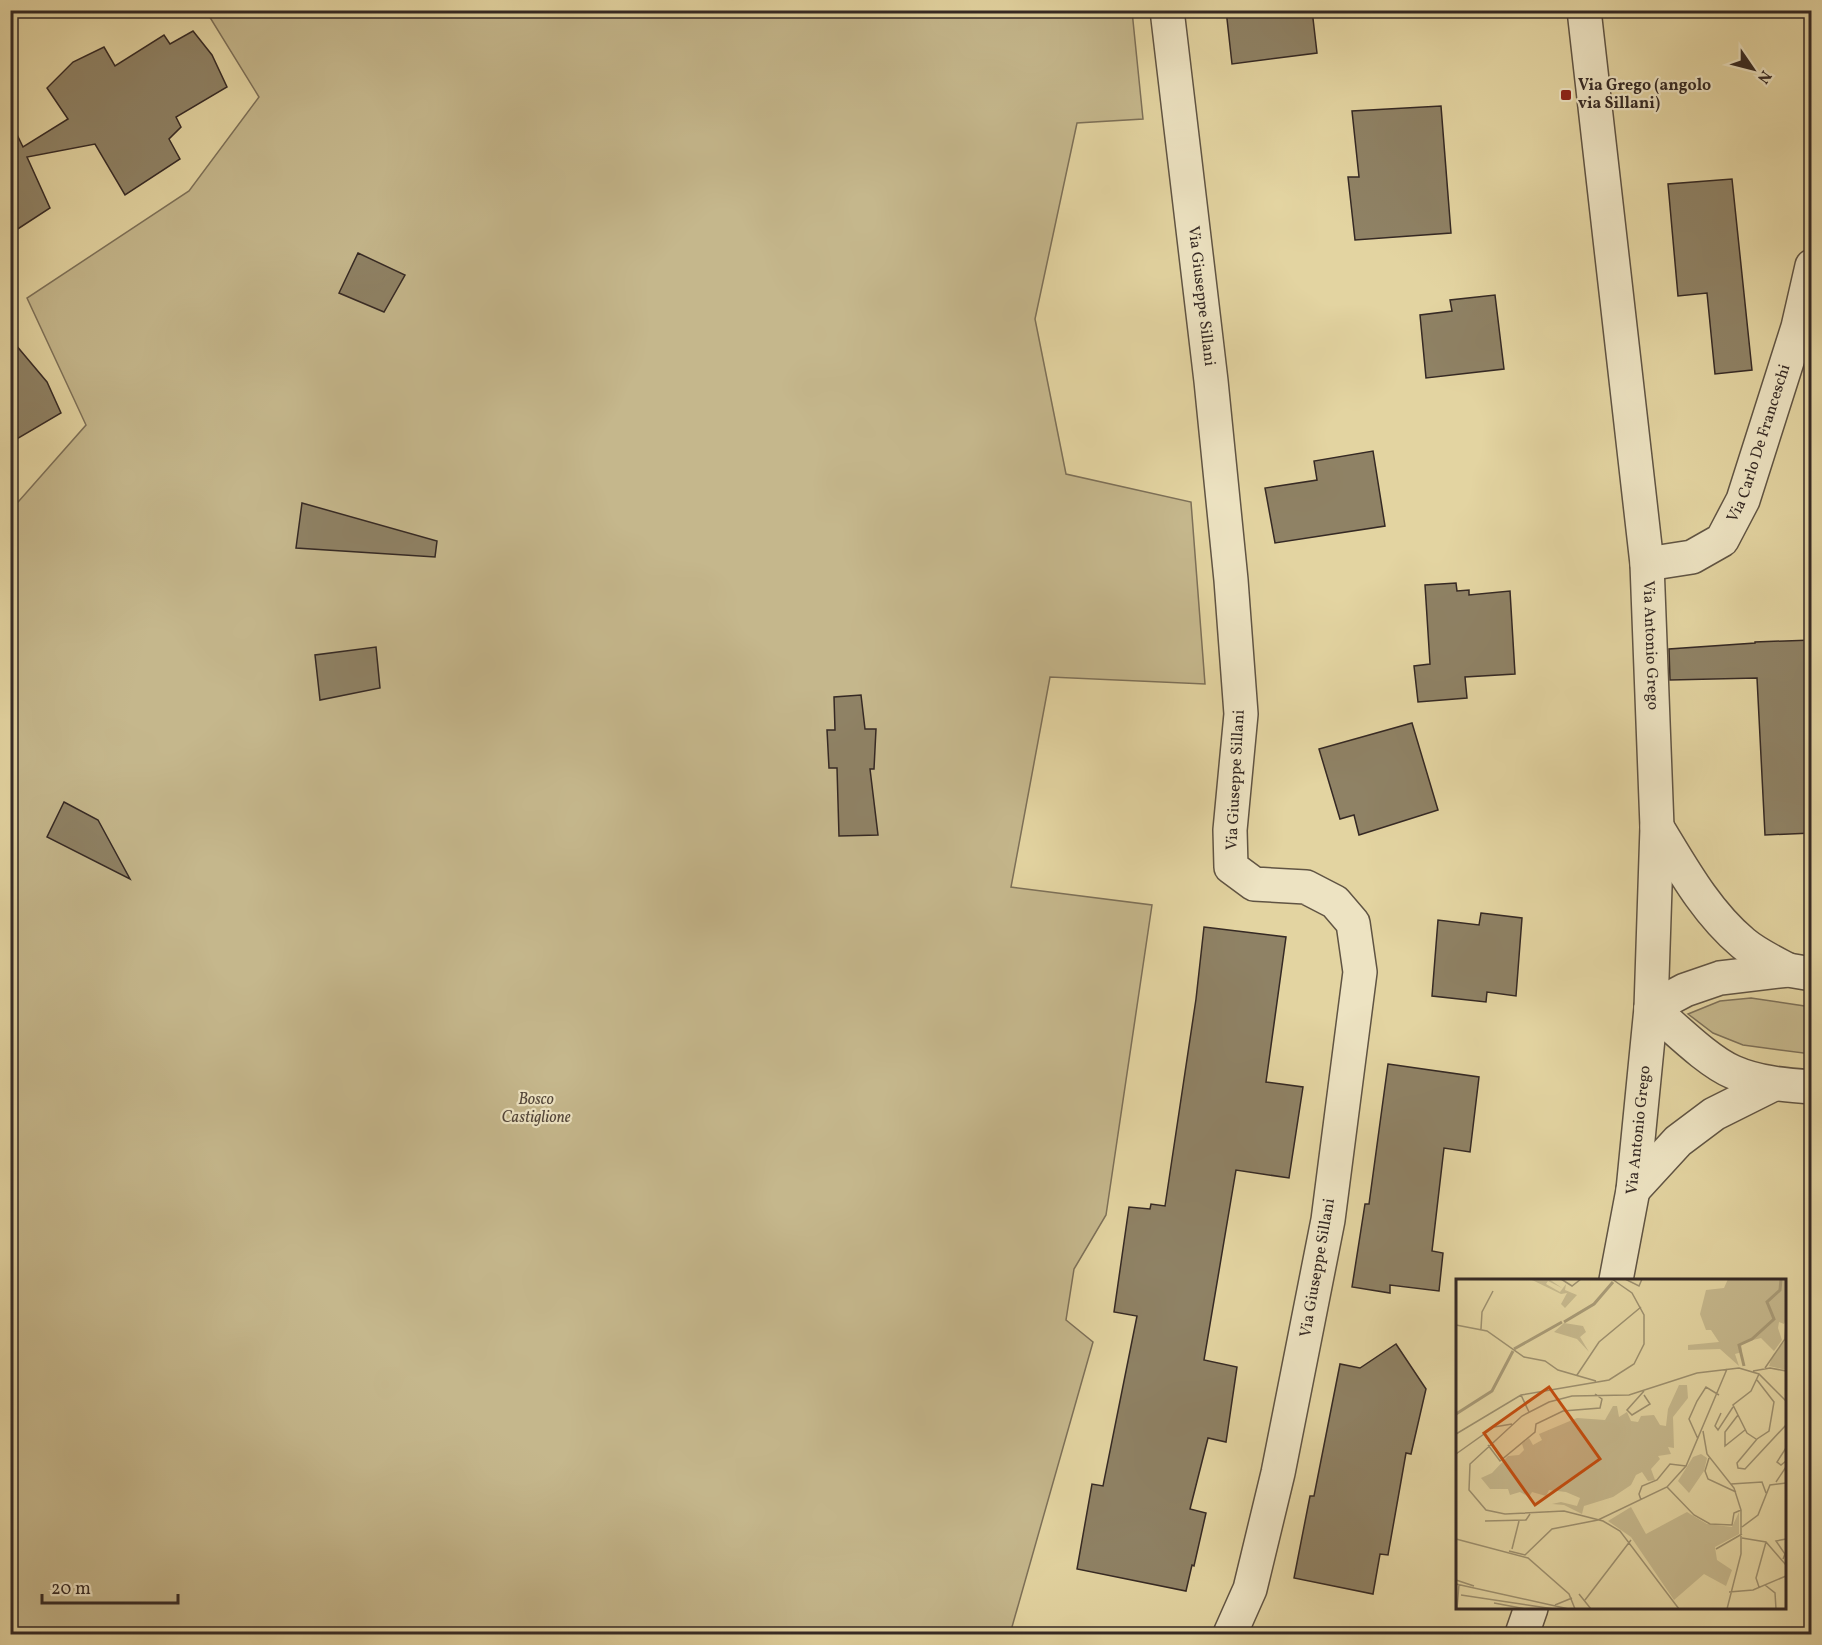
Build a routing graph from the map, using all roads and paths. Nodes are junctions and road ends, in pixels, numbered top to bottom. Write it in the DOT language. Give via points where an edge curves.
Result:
graph roads {
  1 [pos="1167,10"];
  2 [pos="1584,10"];
  3 [pos="1812,266"];
  4 [pos="1647,564"];
  5 [pos="1657,827"];
  6 [pos="1800,972"];
  7 [pos="1652,1008"];
  8 [pos="1774,1084"];
  9 [pos="1812,1087"];
  10 [pos="1633,1190"];
  11 [pos="1616,1279"];
  12 [pos="1531,1609"];
  13 [pos="1230,1635"];
  14 [pos="1522,1635"];
  1 -- 13 [label="street, Via Giuseppe Sillani" via="1235,624 1241,714 1230,830 1232,867 1254,884 1306,887 1335,902 1353,923 1360,972 1328,1220 1278,1473 1250,1589"];
  2 -- 4 [label="street, Via Antonio Grego"];
  3 -- 4 [label="street, Via Carlo De Franceschi" via="1798,327 1743,500 1722,540 1692,557"];
  4 -- 5 [label="street, Via Antonio Grego"];
  5 -- 6 [label="street" via="1721,922 1745,945"];
  5 -- 7 [label="street, Via Antonio Grego"];
  6 -- 7 [label="street" via="1720,978 1685,990"];
  7 -- 8 [label="street" via="1733,1072"];
  7 -- 10 [label="street, Via Antonio Grego"];
  8 -- 9 [label="street"];
  8 -- 10 [label="street" via="1714,1114 1678,1141"];
  10 -- 11 [label="street, Via Antonio Grego"];
  12 -- 14 [label="street"];
}
